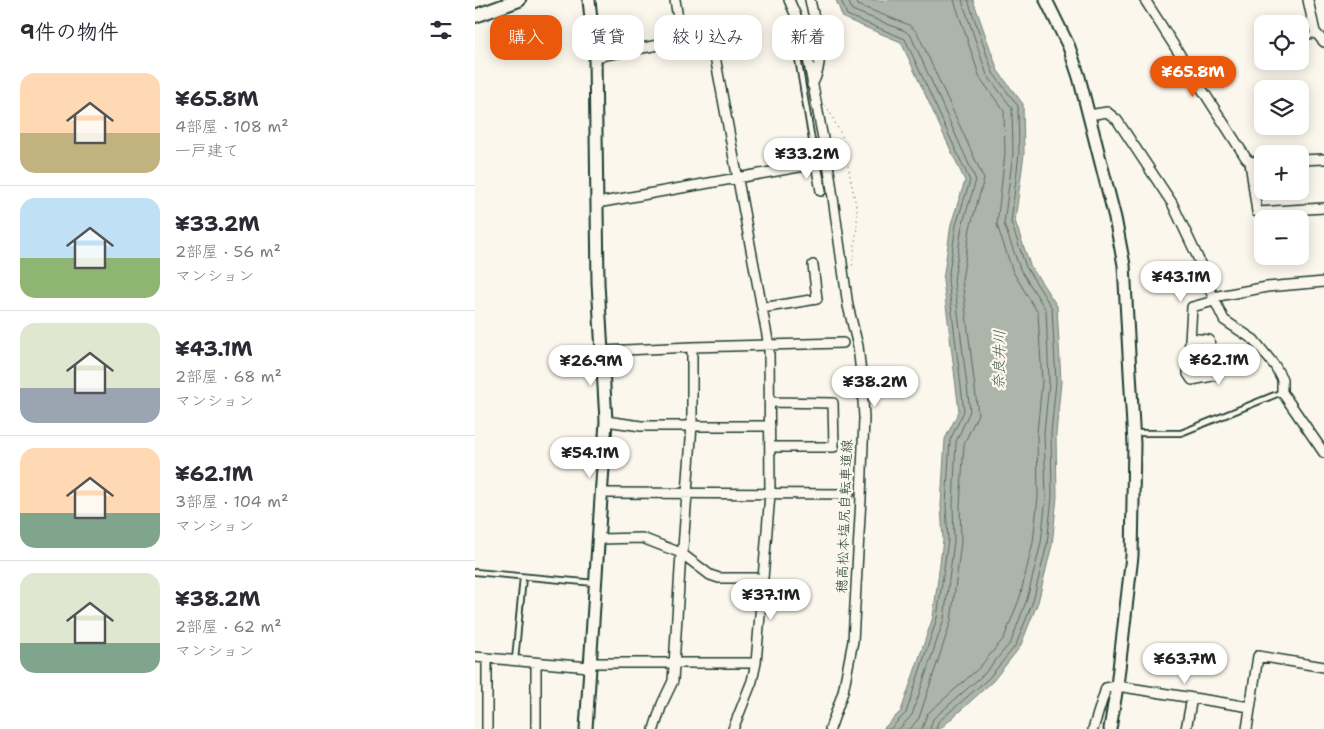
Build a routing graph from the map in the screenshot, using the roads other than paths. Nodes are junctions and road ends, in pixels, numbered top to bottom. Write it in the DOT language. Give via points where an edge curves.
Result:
graph roads {
  1 [pos="519,0"];
  2 [pos="589,0"];
  3 [pos="675,0"];
  4 [pos="789,0"];
  5 [pos="810,0"];
  6 [pos="1045,0"];
  7 [pos="1145,0"];
  8 [pos="1307,0"];
  9 [pos="591,15"];
  10 [pos="678,15"];
  11 [pos="795,15"];
  12 [pos="475,16"];
  13 [pos="1317,35"];
  14 [pos="1309,36"];
  15 [pos="1324,42"];
  16 [pos="595,60"];
  17 [pos="716,60"];
  18 [pos="797,60"];
  19 [pos="807,60"];
  20 [pos="812,86"];
  21 [pos="1089,115"];
  22 [pos="1324,159"];
  23 [pos="1309,160"];
  24 [pos="1250,162"];
  25 [pos="1254,162"];
  26 [pos="816,164"];
  27 [pos="739,178"];
  28 [pos="821,190"];
  29 [pos="597,203"];
  30 [pos="1324,208"];
  31 [pos="813,265"];
  32 [pos="1324,282"];
  33 [pos="1213,299"];
  34 [pos="762,308"];
  35 [pos="1190,338"];
  36 [pos="843,343"];
  37 [pos="769,346"];
  38 [pos="692,348"];
  39 [pos="602,351"];
  40 [pos="1282,392"];
  41 [pos="770,402"];
  42 [pos="606,421"];
  43 [pos="692,425"];
  44 [pos="771,426"];
  45 [pos="1134,433"];
  46 [pos="770,447"];
  47 [pos="1324,453"];
  48 [pos="602,493"];
  49 [pos="688,494"];
  50 [pos="769,494"];
  51 [pos="849,494"];
  52 [pos="599,539"];
  53 [pos="681,553"];
  54 [pos="475,572"];
  55 [pos="523,576"];
  56 [pos="763,578"];
  57 [pos="595,583"];
  58 [pos="475,657"];
  59 [pos="487,658"];
  60 [pos="515,660"];
  61 [pos="536,663"];
  62 [pos="674,663"];
  63 [pos="756,663"];
  64 [pos="589,665"];
  65 [pos="1324,667"];
  66 [pos="1117,686"];
  67 [pos="1192,698"];
  68 [pos="1250,707"];
  69 [pos="487,729"];
  70 [pos="536,729"];
  71 [pos="585,729"];
  72 [pos="654,729"];
  73 [pos="733,729"];
  74 [pos="830,729"];
  75 [pos="1093,729"];
  76 [pos="1109,729"];
  77 [pos="1187,729"];
  78 [pos="1247,729"];
  1 -- 12 [label="main road"];
  2 -- 9 [label="street"];
  3 -- 10 [label="street"];
  4 -- 11 [label="street"];
  5 -- 20 [label="street" via="820,51 819,72"];
  6 -- 21 [label="street" via="1069,47"];
  7 -- 24 [label="street"];
  8 -- 13 [label="street"];
  13 -- 14 [label="lane"];
  13 -- 15 [label="street"];
  16 -- 29 [label="street"];
  17 -- 27 [label="street"];
  18 -- 26 [label="lane"];
  19 -- 20 [label="street"];
  20 -- 74 [label="street" via="830,176 848,306 858,346 864,418 853,641 843,692"];
  21 -- 33 [label="street" via="1107,112 1117,120 1172,203"];
  21 -- 45 [label="street" via="1124,265"];
  22 -- 23 [label="street"];
  24 -- 25 [label="street"];
  24 -- 30 [label="street" via="1257,212"];
  26 -- 27 [label="street"];
  26 -- 28 [label="street"];
  27 -- 29 [label="street"];
  27 -- 34 [label="street"];
  29 -- 39 [label="street"];
  31 -- 34 [label="street" via="817,299"];
  32 -- 33 [label="street" via="1267,287"];
  33 -- 35 [label="street" via="1192,308"];
  33 -- 40 [label="street" via="1224,320 1254,340 1275,366 1282,379"];
  34 -- 37 [label="street"];
  35 -- 35 [label="street" via="1188,374 1192,380 1217,375 1209,340"];
  36 -- 37 [label="street"];
  37 -- 38 [label="street"];
  37 -- 41 [label="street"];
  38 -- 39 [label="street"];
  38 -- 43 [label="street"];
  39 -- 42 [label="street"];
  40 -- 45 [label="lane" via="1181,433"];
  40 -- 47 [label="street"];
  41 -- 44 [label="street"];
  41 -- 46 [label="street" via="833,403 834,447"];
  42 -- 43 [label="street" via="641,426"];
  42 -- 48 [label="street"];
  43 -- 44 [label="street"];
  43 -- 49 [label="street"];
  44 -- 46 [label="street"];
  45 -- 66 [label="street" via="1132,556"];
  46 -- 50 [label="street"];
  48 -- 49 [label="street"];
  48 -- 52 [label="street"];
  49 -- 50 [label="street"];
  49 -- 53 [label="street"];
  50 -- 51 [label="street"];
  50 -- 56 [label="street"];
  52 -- 53 [label="street" via="642,538"];
  52 -- 57 [label="street"];
  53 -- 56 [label="street" via="719,578"];
  53 -- 62 [label="street"];
  54 -- 55 [label="lane"];
  55 -- 57 [label="lane"];
  55 -- 60 [label="lane"];
  56 -- 63 [label="street"];
  57 -- 64 [label="street"];
  58 -- 59 [label="street"];
  59 -- 60 [label="street"];
  59 -- 69 [label="street"];
  60 -- 61 [label="street"];
  61 -- 64 [label="street"];
  61 -- 70 [label="street"];
  62 -- 63 [label="street"];
  62 -- 64 [label="street"];
  62 -- 72 [label="street" via="673,681"];
  63 -- 73 [label="street" via="753,681"];
  64 -- 71 [label="street"];
  65 -- 68 [label="street" via="1257,656"];
  66 -- 67 [label="street"];
  66 -- 75 [label="street" via="1106,688"];
  66 -- 76 [label="street"];
  67 -- 68 [label="street"];
  67 -- 77 [label="street"];
  68 -- 78 [label="street"];
}
